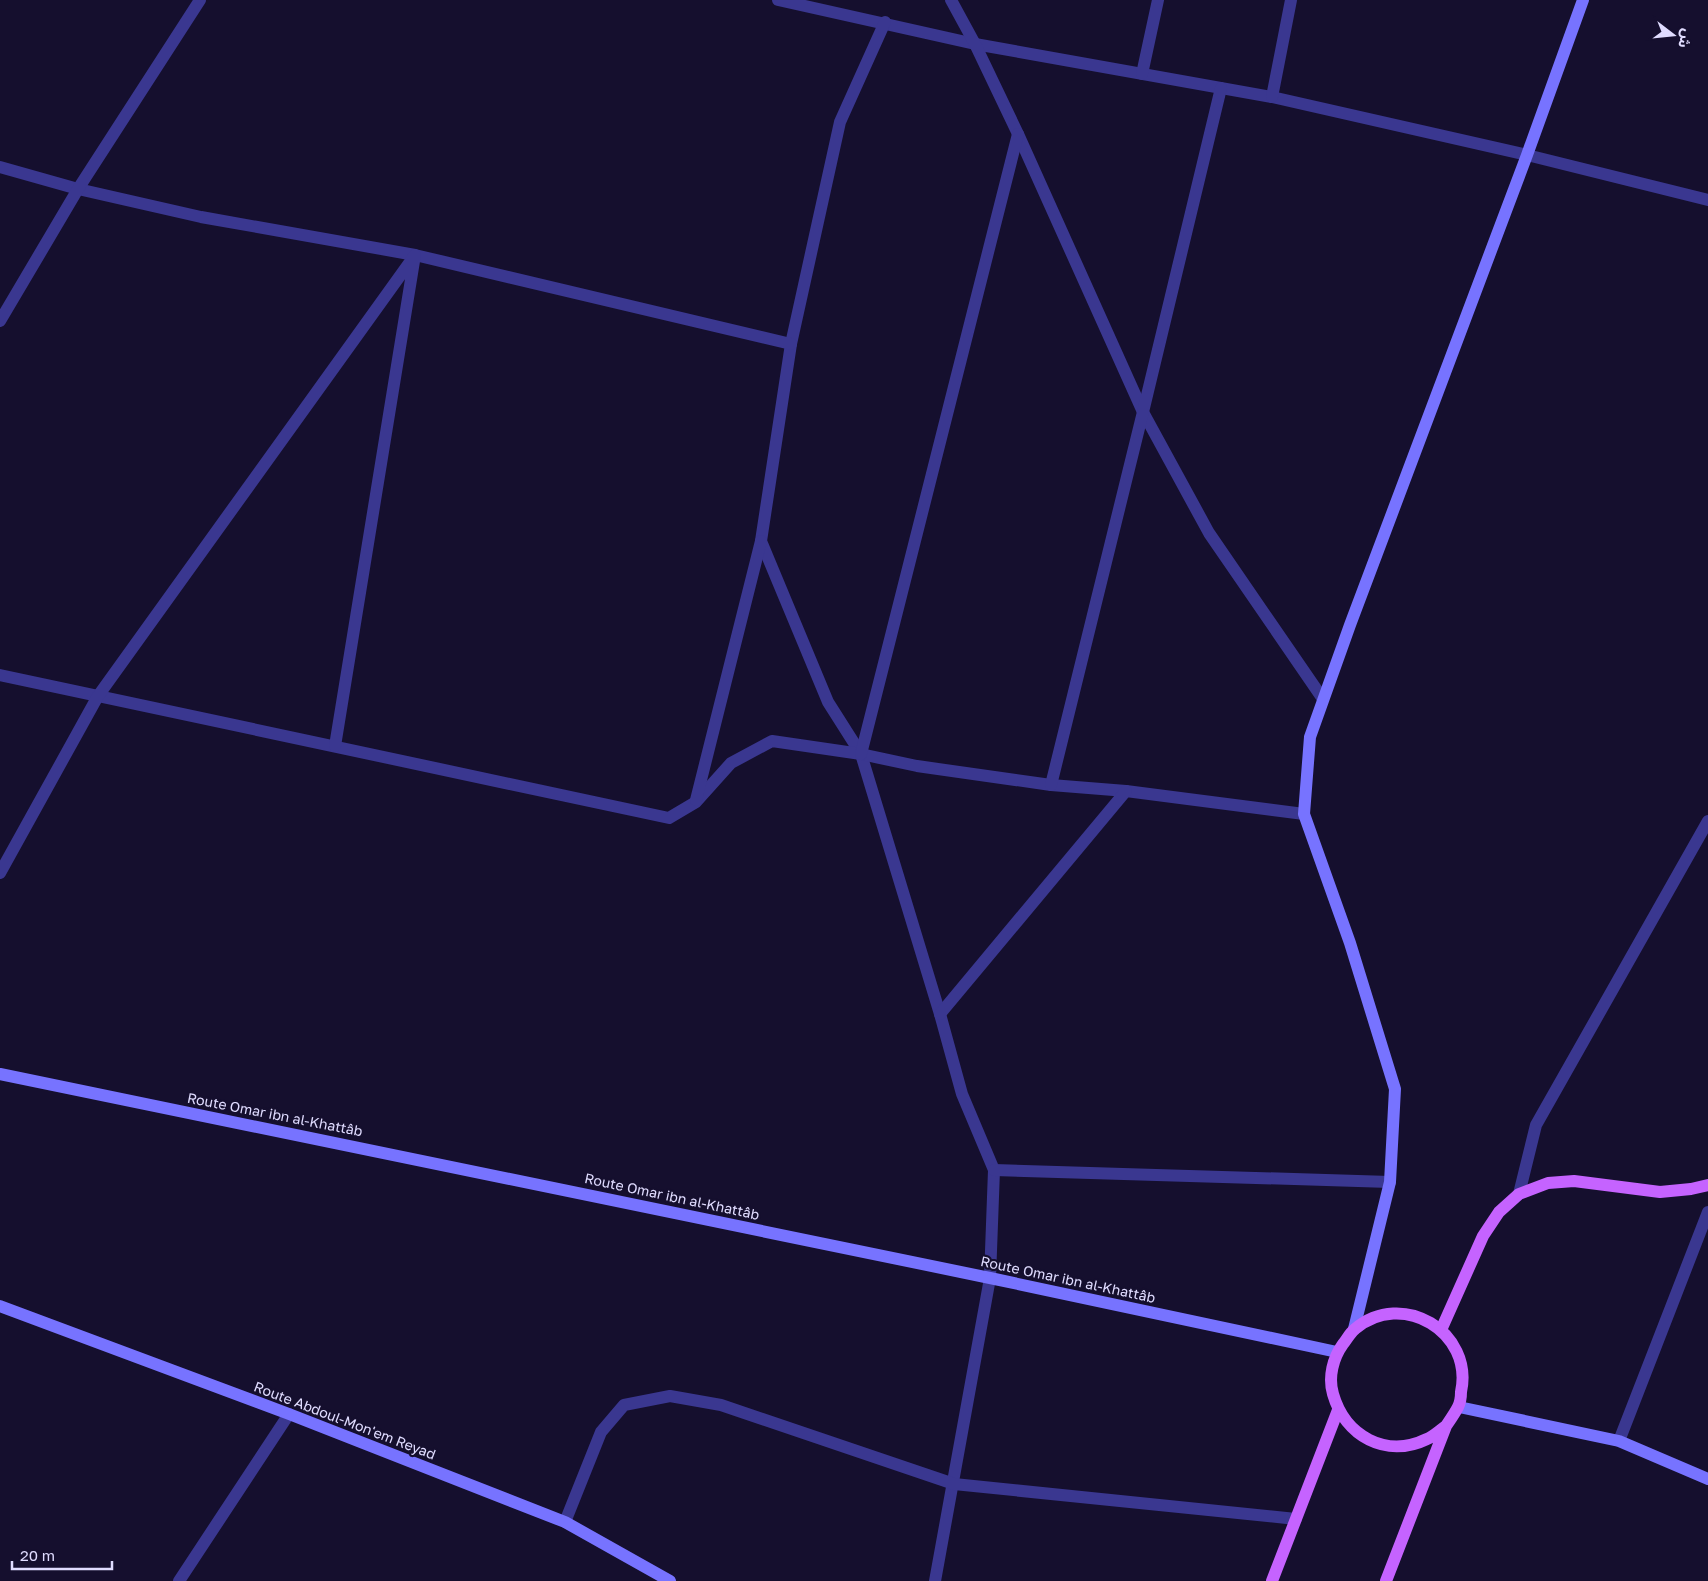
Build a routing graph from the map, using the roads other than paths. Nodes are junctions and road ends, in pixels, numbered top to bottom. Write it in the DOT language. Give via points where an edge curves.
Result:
graph roads {
  1 [pos="200,0"];
  2 [pos="778,0"];
  3 [pos="951,0"];
  4 [pos="1158,0"];
  5 [pos="1291,0"];
  6 [pos="1583,0"];
  7 [pos="885,22"];
  8 [pos="975,44"];
  9 [pos="1142,74"];
  10 [pos="1221,88"];
  11 [pos="1272,97"];
  12 [pos="1018,134"];
  13 [pos="1527,155"];
  14 [pos="0,167"];
  15 [pos="78,189"];
  16 [pos="1708,200"];
  17 [pos="415,256"];
  18 [pos="0,321"];
  19 [pos="791,344"];
  20 [pos="1143,412"];
  21 [pos="761,541"];
  22 [pos="0,675"];
  23 [pos="98,696"];
  24 [pos="1323,699"];
  25 [pos="335,746"];
  26 [pos="861,754"];
  27 [pos="1051,785"];
  28 [pos="1126,791"];
  29 [pos="696,802"];
  30 [pos="1304,814"];
  31 [pos="1708,821"];
  32 [pos="0,873"];
  33 [pos="940,1014"];
  34 [pos="0,1074"];
  35 [pos="994,1170"];
  36 [pos="1390,1182"];
  37 [pos="1708,1185"];
  38 [pos="1519,1194"];
  39 [pos="1708,1212"];
  40 [pos="990,1278"];
  41 [pos="0,1306"];
  42 [pos="1354,1329"];
  43 [pos="1441,1330"];
  44 [pos="1337,1352"];
  45 [pos="1458,1406"];
  46 [pos="1338,1410"];
  47 [pos="289,1414"];
  48 [pos="1446,1426"];
  49 [pos="1619,1442"];
  50 [pos="1708,1479"];
  51 [pos="954,1484"];
  52 [pos="1296,1519"];
  53 [pos="565,1522"];
  54 [pos="179,1581"];
  55 [pos="670,1581"];
  56 [pos="936,1581"];
  57 [pos="1272,1581"];
  58 [pos="1386,1581"];
  1 -- 15 [label="street"];
  2 -- 7 [label="street"];
  3 -- 8 [label="street"];
  4 -- 9 [label="street"];
  5 -- 11 [label="street"];
  6 -- 13 [label="street"];
  7 -- 8 [label="street"];
  7 -- 19 [label="street" via="840,122"];
  8 -- 9 [label="street"];
  8 -- 12 [label="street"];
  9 -- 10 [label="street"];
  10 -- 11 [label="street"];
  10 -- 20 [label="street"];
  11 -- 13 [label="street"];
  12 -- 20 [label="street"];
  12 -- 26 [label="street"];
  13 -- 16 [label="street"];
  13 -- 24 [label="street"];
  14 -- 15 [label="street"];
  15 -- 17 [label="street" via="201,217"];
  15 -- 18 [label="street"];
  17 -- 19 [label="street"];
  17 -- 23 [label="street"];
  17 -- 25 [label="street"];
  19 -- 21 [label="street"];
  20 -- 24 [label="street" via="1209,533"];
  20 -- 27 [label="street"];
  21 -- 26 [label="street" via="828,702"];
  21 -- 29 [label="street"];
  22 -- 23 [label="street"];
  23 -- 25 [label="street"];
  23 -- 32 [label="street"];
  24 -- 30 [label="street" via="1310,737"];
  25 -- 29 [label="street" via="669,818"];
  26 -- 27 [label="street" via="917,766"];
  26 -- 29 [label="street" via="772,741 731,763"];
  26 -- 33 [label="street"];
  27 -- 28 [label="street"];
  28 -- 30 [label="street"];
  28 -- 33 [label="street"];
  30 -- 36 [label="street" via="1350,943 1395,1089"];
  31 -- 38 [label="street" via="1536,1125"];
  33 -- 35 [label="street" via="962,1094"];
  34 -- 40 [label="street, Route Omar ibn al-Khattâb"];
  35 -- 36 [label="street"];
  35 -- 40 [label="street"];
  36 -- 42 [label="street"];
  37 -- 38 [label="main road" via="1660,1192 1574,1181 1548,1183"];
  38 -- 43 [label="main road" via="1499,1212 1483,1236"];
  39 -- 49 [label="street"];
  40 -- 44 [label="street, Route Omar ibn al-Khattâb"];
  40 -- 51 [label="street"];
  41 -- 47 [label="street, Route Abdoul-Mon'em Reyad"];
  42 -- 43 [label="main road" via="1375,1317 1398,1313 1421,1318"];
  42 -- 44 [label="main road"];
  43 -- 45 [label="main road" via="1458,1352 1464,1380"];
  44 -- 46 [label="main road" via="1331,1371 1332,1391"];
  45 -- 48 [label="main road"];
  45 -- 49 [label="street"];
  46 -- 48 [label="main road" via="1350,1427 1367,1440 1387,1446 1409,1446 1428,1439"];
  46 -- 52 [label="main road"];
  47 -- 53 [label="street, Route Abdoul-Mon'em Reyad"];
  47 -- 54 [label="street"];
  48 -- 58 [label="main road"];
  49 -- 50 [label="street"];
  51 -- 52 [label="street"];
  51 -- 53 [label="street" via="721,1405 670,1396 624,1405 601,1432"];
  51 -- 56 [label="street"];
  52 -- 57 [label="main road"];
  53 -- 55 [label="street, Route Abdoul-Mon'em Reyad"];
}
